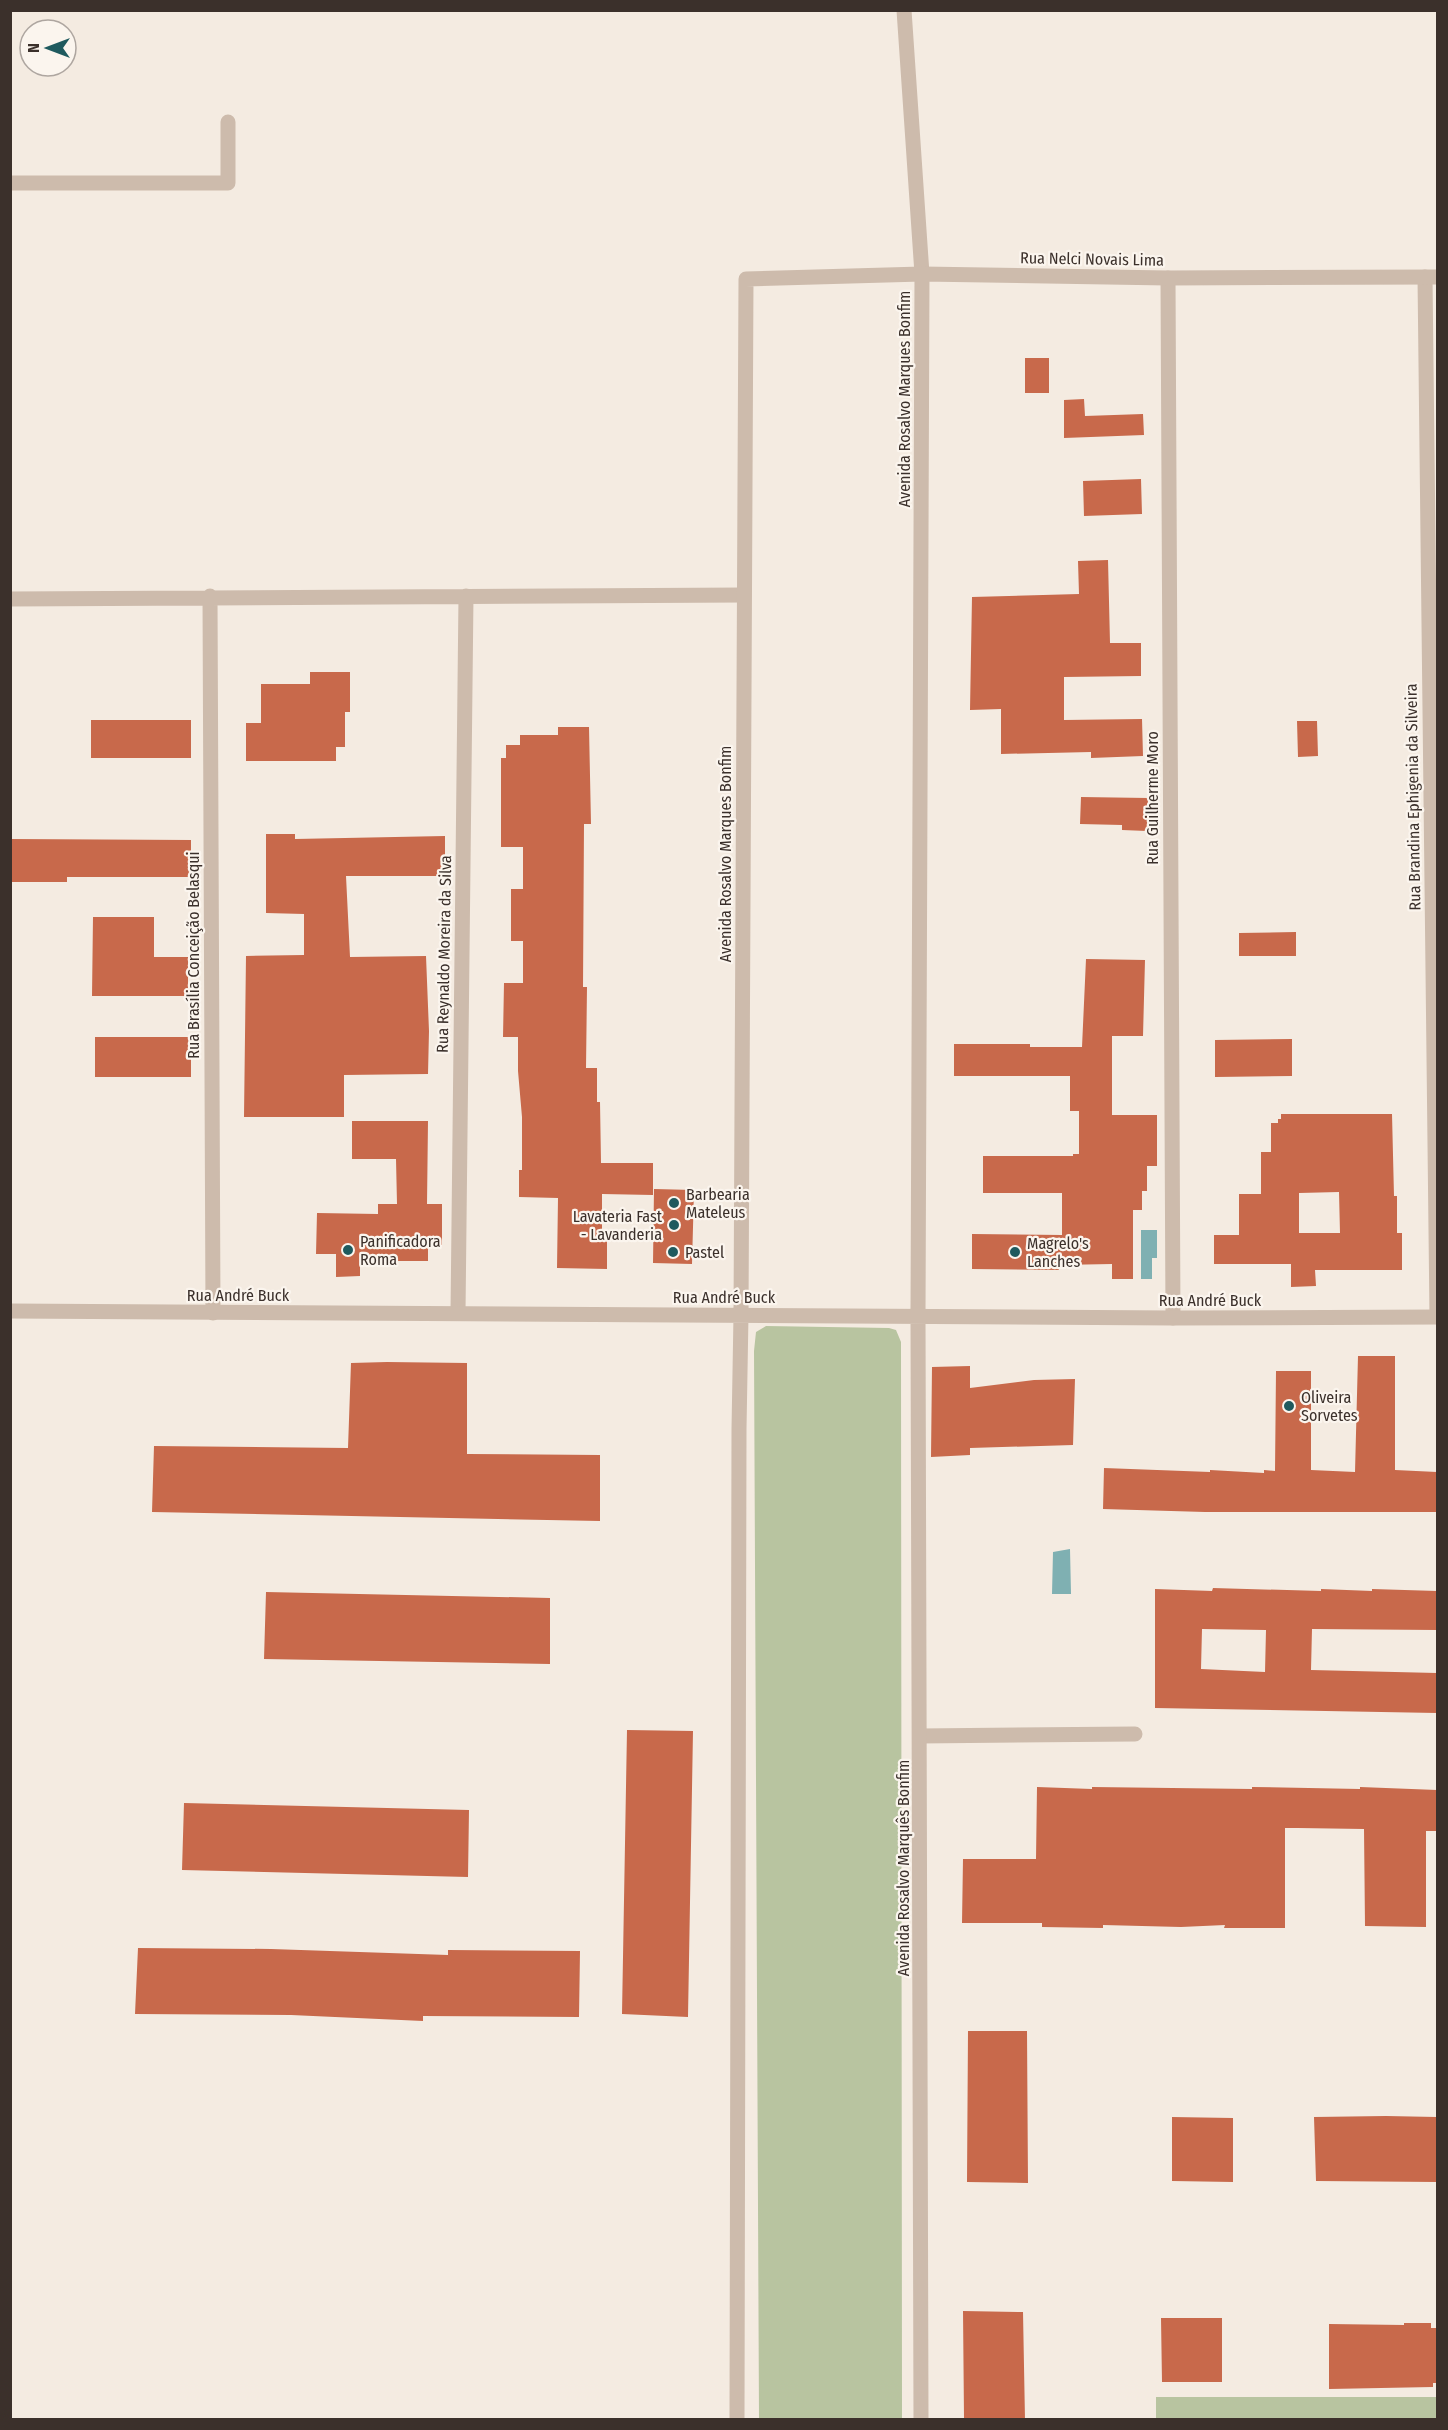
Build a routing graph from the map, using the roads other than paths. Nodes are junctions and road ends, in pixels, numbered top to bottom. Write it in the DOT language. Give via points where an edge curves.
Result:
graph roads {
  1 [pos="904,10"];
  2 [pos="228,122"];
  3 [pos="10,183"];
  4 [pos="922,274"];
  5 [pos="1431,277"];
  6 [pos="1168,278"];
  7 [pos="746,279"];
  8 [pos="744,595"];
  9 [pos="210,596"];
  10 [pos="466,596"];
  11 [pos="10,599"];
  12 [pos="10,1311"];
  13 [pos="213,1313"];
  14 [pos="458,1313"];
  15 [pos="741,1315"];
  16 [pos="918,1316"];
  17 [pos="1437,1317"];
  18 [pos="1173,1318"];
  19 [pos="1135,1734"];
  20 [pos="920,1736"];
  21 [pos="737,2420"];
  22 [pos="921,2420"];
  1 -- 4 [label="street, Avenida Rosalvo Marques Bonfim"];
  2 -- 3 [label="street" via="228,183"];
  4 -- 6 [label="street, Rua Nelci Novais Lima"];
  4 -- 7 [label="street, Rua Nelci Novais Lima"];
  4 -- 16 [label="street, Avenida Rosalvo Marques Bonfim"];
  5 -- 6 [label="street, Rua Nelci Novais Lima"];
  5 -- 17 [label="street, Rua Brandina Ephigenia da Silveira"];
  6 -- 18 [label="street, Rua Guilherme Moro"];
  7 -- 8 [label="street, Avenida Rosalvo Marques Bonfim"];
  8 -- 10 [label="street"];
  8 -- 15 [label="street, Avenida Rosalvo Marques Bonfim"];
  9 -- 10 [label="street"];
  9 -- 11 [label="street"];
  9 -- 13 [label="street, Rua Brasília Conceição Belasqui"];
  10 -- 14 [label="street, Rua Reynaldo Moreira da Silva"];
  12 -- 13 [label="street, Rua André Buck"];
  13 -- 14 [label="street, Rua André Buck"];
  14 -- 15 [label="street, Rua André Buck"];
  15 -- 16 [label="street, Rua André Buck"];
  15 -- 21 [label="street, Avenida Rosalvo Marques Bonfim"];
  16 -- 18 [label="street, Rua André Buck"];
  16 -- 20 [label="street, Avenida Rosalvo Marquês Bonfim"];
  17 -- 18 [label="street, Rua André Buck"];
  19 -- 20 [label="street"];
  20 -- 22 [label="street, Avenida Rosalvo Marquês Bonfim"];
}
